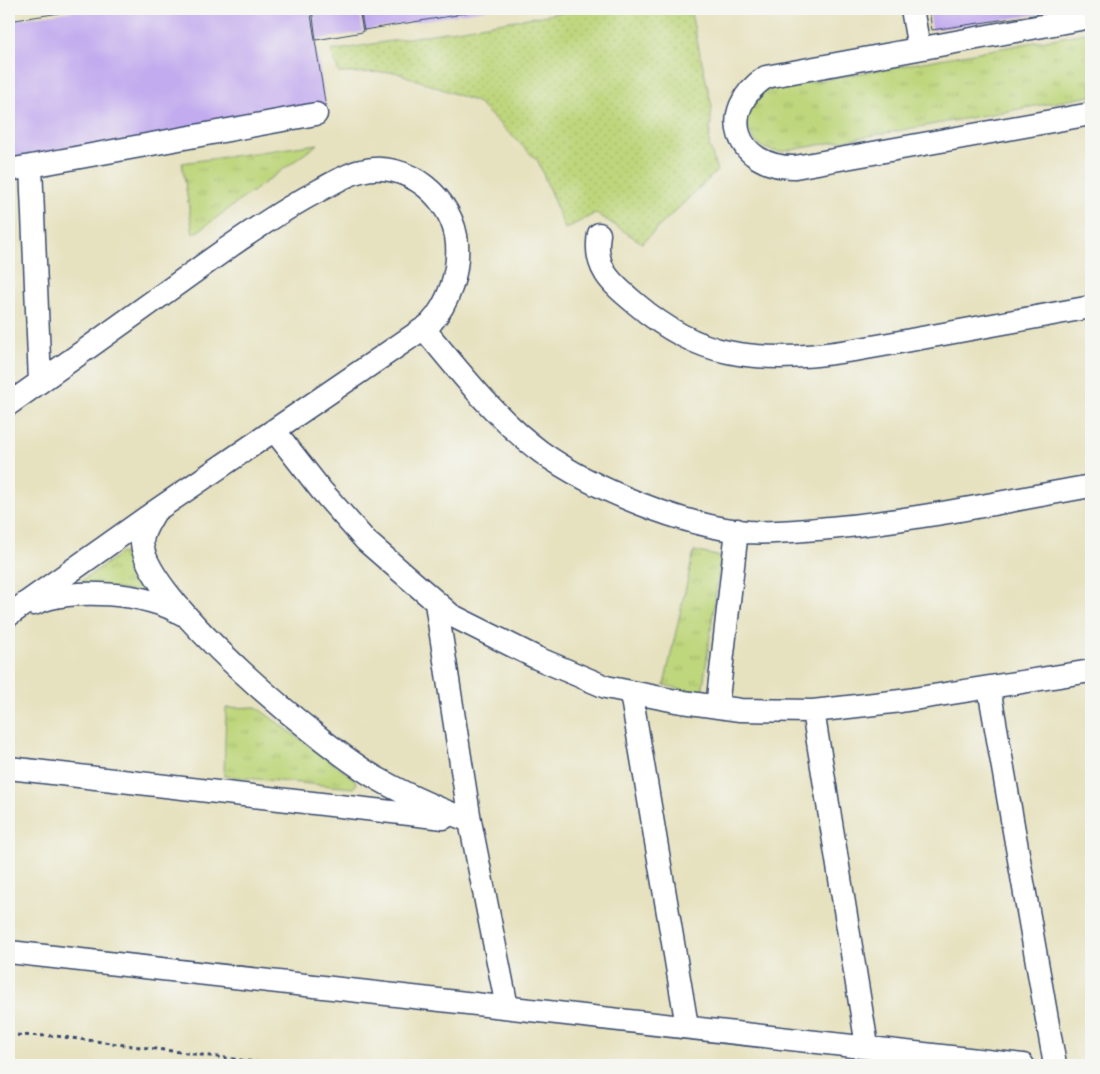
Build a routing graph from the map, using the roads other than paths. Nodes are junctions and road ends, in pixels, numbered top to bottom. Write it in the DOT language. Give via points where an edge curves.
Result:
graph roads {
  1 [pos="912,9"];
  2 [pos="1091,17"];
  3 [pos="919,48"];
  4 [pos="316,114"];
  5 [pos="1091,114"];
  6 [pos="31,166"];
  7 [pos="9,170"];
  8 [pos="599,234"];
  9 [pos="1091,307"];
  10 [pos="424,329"];
  11 [pos="40,382"];
  12 [pos="9,404"];
  13 [pos="274,430"];
  14 [pos="1091,486"];
  15 [pos="157,510"];
  16 [pos="737,530"];
  17 [pos="436,603"];
  18 [pos="9,617"];
  19 [pos="193,622"];
  20 [pos="1091,671"];
  21 [pos="989,688"];
  22 [pos="631,693"];
  23 [pos="717,707"];
  24 [pos="813,711"];
  25 [pos="9,768"];
  26 [pos="470,821"];
  27 [pos="9,952"];
  28 [pos="507,1007"];
  29 [pos="687,1026"];
  30 [pos="867,1046"];
  31 [pos="1023,1065"];
  32 [pos="1055,1065"];
  1 -- 3 [label="street"];
  2 -- 3 [label="street"];
  3 -- 5 [label="street" via="766,77 751,86 741,101 737,118 739,135 761,162 777,168 795,167"];
  4 -- 6 [label="street"];
  6 -- 7 [label="street"];
  6 -- 11 [label="street"];
  8 -- 9 [label="street" via="596,249 599,264 623,294 671,330 727,352 782,357 829,354"];
  10 -- 11 [label="street" via="440,311 453,282 458,252 453,223 444,206 421,183 390,170 361,170 268,220"];
  10 -- 13 [label="street"];
  10 -- 16 [label="street" via="493,409 540,451 570,471 628,498 682,517"];
  11 -- 12 [label="street"];
  13 -- 15 [label="street"];
  13 -- 17 [label="street" via="343,516"];
  14 -- 16 [label="street" via="869,524 815,529"];
  15 -- 18 [label="street"];
  15 -- 19 [label="street" via="142,538 146,558 159,582"];
  16 -- 23 [label="street"];
  17 -- 22 [label="street" via="471,626 537,658 606,687"];
  17 -- 26 [label="street"];
  18 -- 19 [label="street" via="41,601 84,593 164,605"];
  19 -- 26 [label="street" via="291,716 327,745 380,780"];
  20 -- 21 [label="street"];
  21 -- 24 [label="street"];
  21 -- 32 [label="street"];
  22 -- 23 [label="street"];
  22 -- 29 [label="street"];
  23 -- 24 [label="street" via="764,712"];
  24 -- 30 [label="street"];
  25 -- 26 [label="street"];
  26 -- 28 [label="street"];
  27 -- 28 [label="street"];
  28 -- 29 [label="street"];
  29 -- 30 [label="street"];
  30 -- 31 [label="street"];
}
